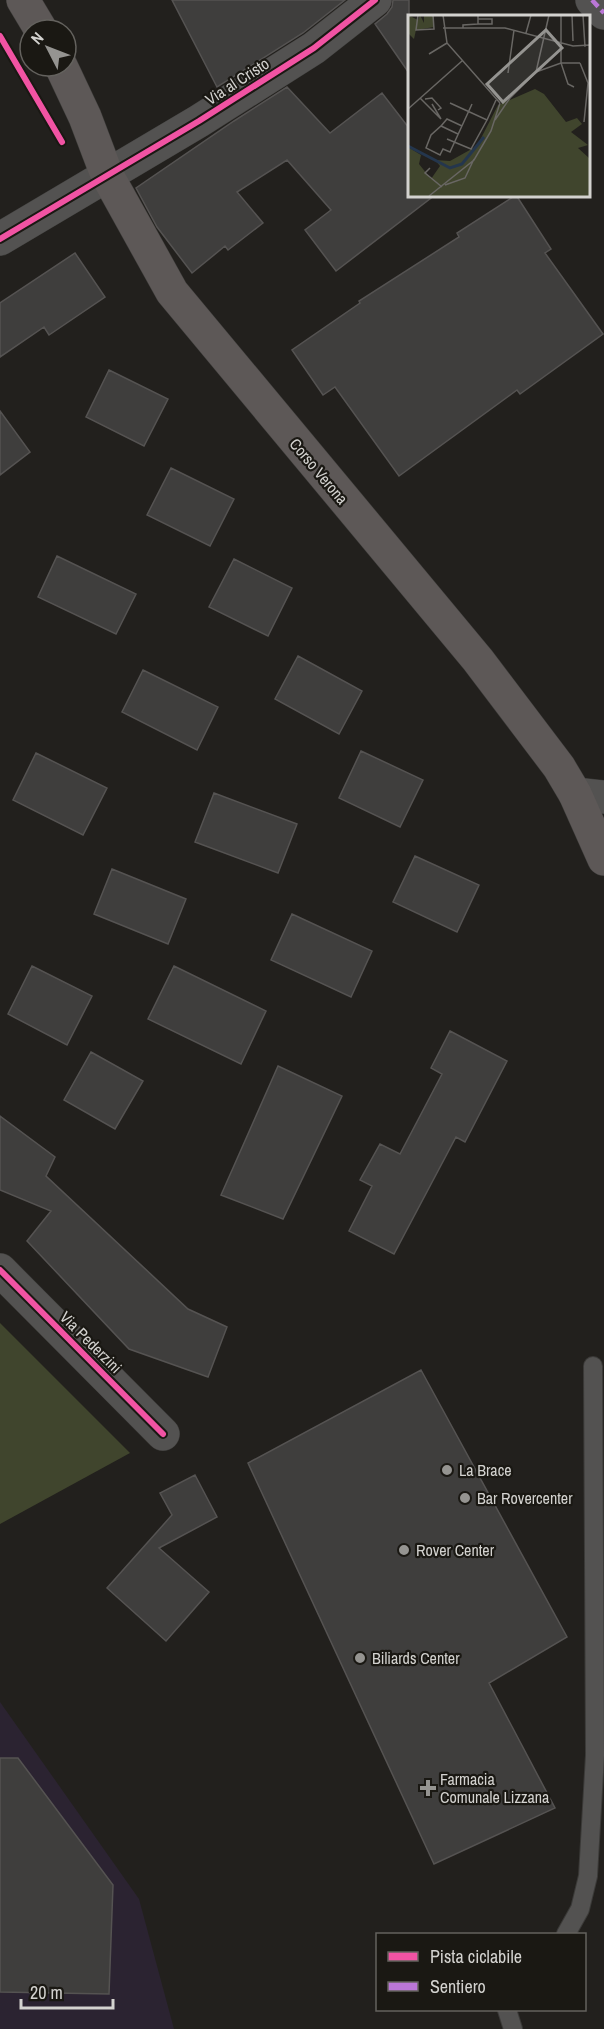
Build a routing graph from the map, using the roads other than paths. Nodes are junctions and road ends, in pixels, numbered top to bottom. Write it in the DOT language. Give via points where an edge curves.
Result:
graph roads {
  1 [pos="23,0"];
  2 [pos="375,0"];
  3 [pos="592,0"];
  4 [pos="604,13"];
  5 [pos="34,18"];
  6 [pos="67,78"];
  7 [pos="107,175"];
  8 [pos="0,239"];
  9 [pos="595,810"];
  10 [pos="604,859"];
  11 [pos="0,1270"];
  12 [pos="592,1366"];
  13 [pos="163,1434"];
  14 [pos="567,1933"];
  15 [pos="507,2011"];
  16 [pos="513,2029"];
  1 -- 5 [label="main road"];
  2 -- 7 [label="street, Via al Cristo" via="314,48"];
  3 -- 4 [label="street"];
  6 -- 7 [label="main road, Corso Verona"];
  7 -- 8 [label="street, Via al Cristo"];
  7 -- 9 [label="main road, Corso Verona" via="172,292 478,660"];
  9 -- 10 [label="main road, Corso Verona"];
  11 -- 13 [label="street, Via Pederzini"];
  12 -- 14 [label="lane" via="595,1755 588,1876 580,1909"];
  15 -- 16 [label="lane"];
}
